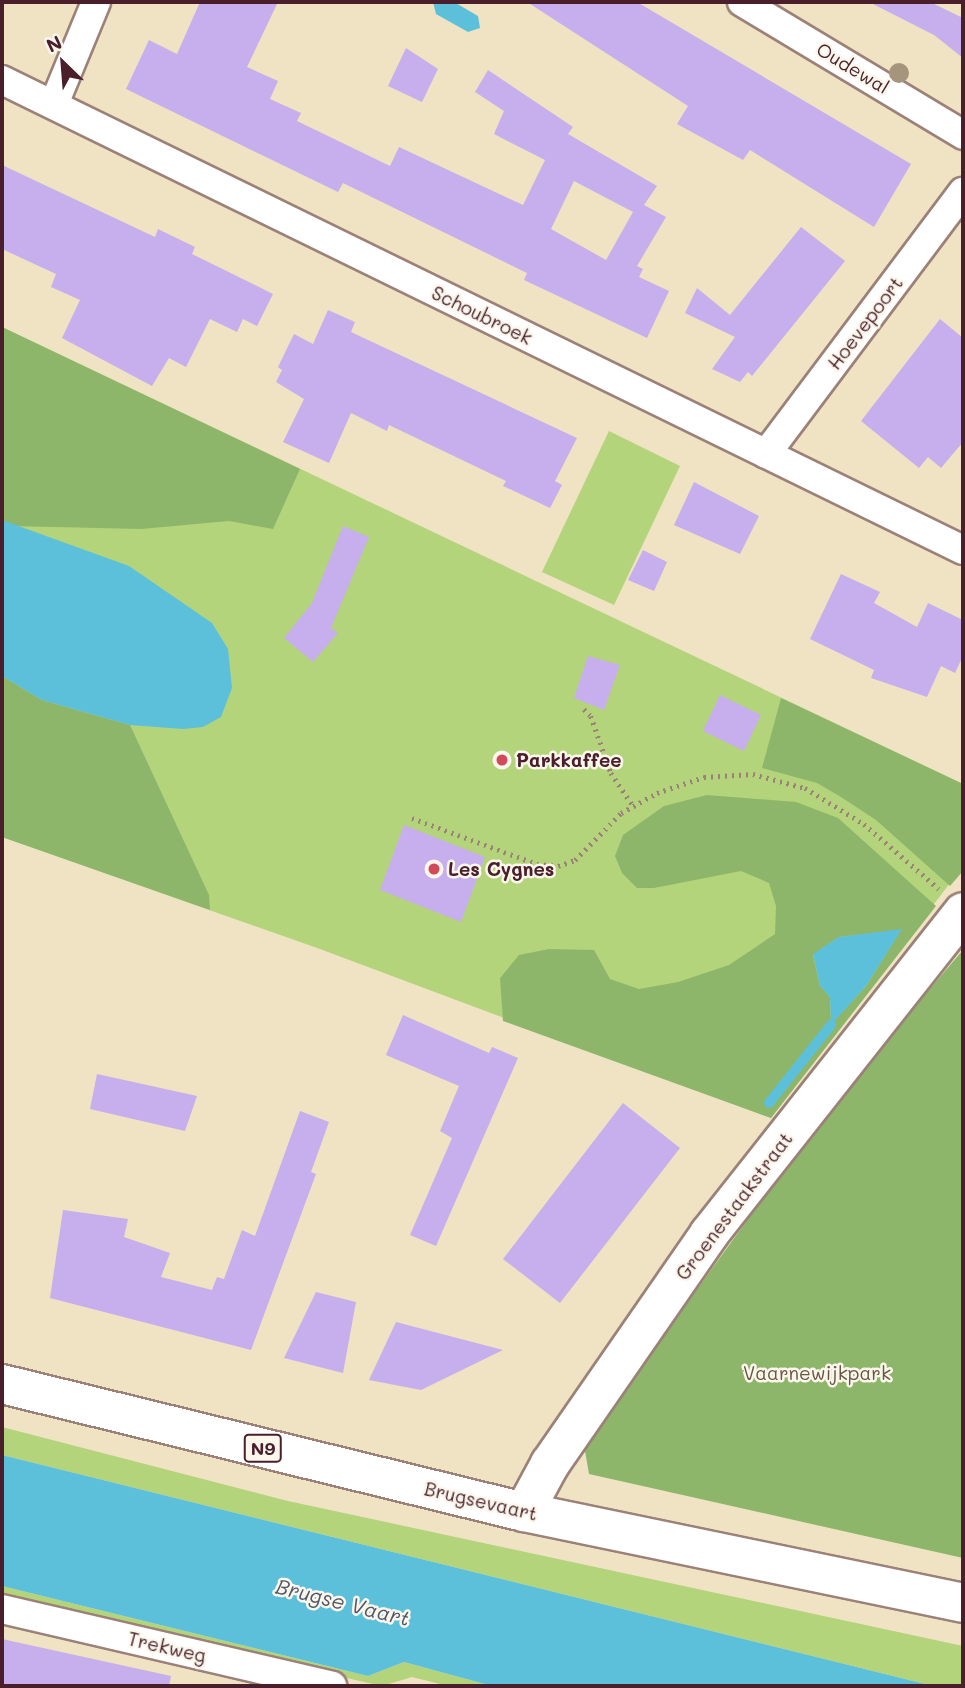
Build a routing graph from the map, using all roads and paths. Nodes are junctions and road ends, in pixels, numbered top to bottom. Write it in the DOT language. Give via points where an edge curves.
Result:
graph roads {
  1 [pos="96,2"];
  2 [pos="742,2"];
  3 [pos="2,80"];
  4 [pos="54,104"];
  5 [pos="963,135"];
  6 [pos="963,192"];
  7 [pos="766,454"];
  8 [pos="963,550"];
  9 [pos="584,709"];
  10 [pos="633,806"];
  11 [pos="412,818"];
  12 [pos="953,902"];
  13 [pos="2,1384"];
  14 [pos="524,1512"];
  15 [pos="963,1602"];
  16 [pos="2,1609"];
  17 [pos="332,1686"];
  1 -- 4 [label="street"];
  2 -- 5 [label="street, Oudewal"];
  3 -- 4 [label="street, Schoubroek"];
  4 -- 7 [label="street, Schoubroek"];
  6 -- 7 [label="street, Hoevepoort"];
  7 -- 8 [label="street, Schoubroek"];
  9 -- 10 [label="path" via="591,716 611,773"];
  10 -- 11 [label="path" via="575,860 558,866 537,864"];
  10 -- 12 [label="path" via="704,777 753,774 805,788 864,824"];
  12 -- 14 [label="main road, Groenestaakstraat" via="709,1234 550,1464"];
  13 -- 14 [label="main road, Brugsevaart / N9"];
  14 -- 15 [label="main road, Brugsevaart / N9"];
  16 -- 17 [label="street, Trekweg"];
}
